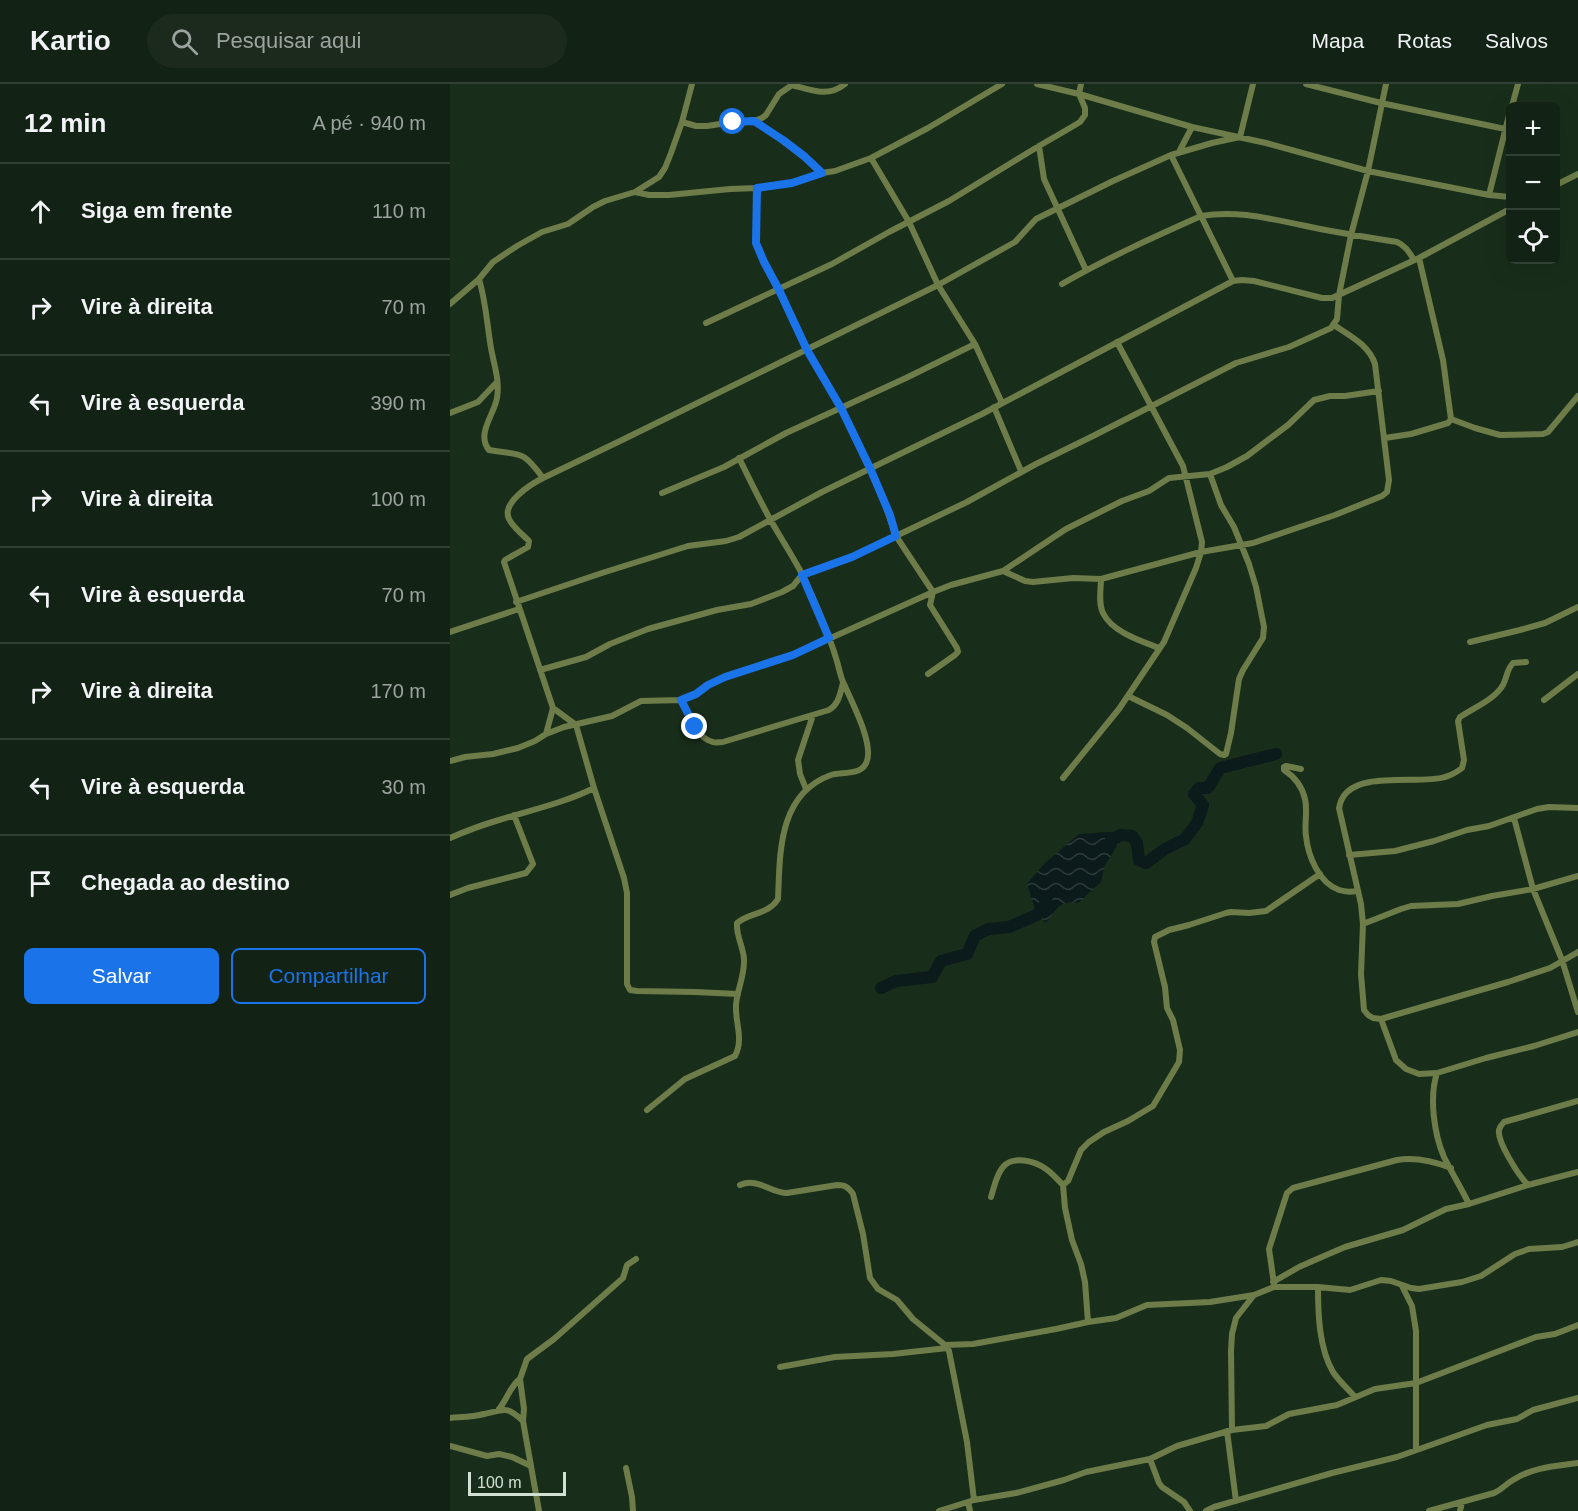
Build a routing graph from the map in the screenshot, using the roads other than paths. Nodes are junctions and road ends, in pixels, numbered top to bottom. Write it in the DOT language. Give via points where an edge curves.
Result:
graph roads {
  1 [pos="692,84"];
  2 [pos="845,84"];
  3 [pos="1002,84"];
  4 [pos="1037,84"];
  5 [pos="1082,84"];
  6 [pos="1253,84"];
  7 [pos="1306,84"];
  8 [pos="1386,84"];
  9 [pos="1518,84"];
  10 [pos="1079,94"];
  11 [pos="1513,102"];
  12 [pos="1381,103"];
  13 [pos="754,121"];
  14 [pos="682,122"];
  15 [pos="1192,127"];
  16 [pos="1506,130"];
  17 [pos="1240,137"];
  18 [pos="1506,137"];
  19 [pos="1039,146"];
  20 [pos="1179,152"];
  21 [pos="1171,154"];
  22 [pos="871,158"];
  23 [pos="1368,171"];
  24 [pos="822,173"];
  25 [pos="1578,174"];
  26 [pos="1560,183"];
  27 [pos="757,188"];
  28 [pos="635,192"];
  29 [pos="1489,195"];
  30 [pos="1506,197"];
  31 [pos="1058,209"];
  32 [pos="1508,210"];
  33 [pos="1201,216"];
  34 [pos="909,222"];
  35 [pos="1351,235"];
  36 [pos="1417,259"];
  37 [pos="1086,270"];
  38 [pos="479,279"];
  39 [pos="1233,281"];
  40 [pos="1062,284"];
  41 [pos="938,285"];
  42 [pos="779,290"];
  43 [pos="1339,295"];
  44 [pos="450,304"];
  45 [pos="706,323"];
  46 [pos="1334,325"];
  47 [pos="1117,342"];
  48 [pos="975,344"];
  49 [pos="807,350"];
  50 [pos="498,382"];
  51 [pos="1379,391"];
  52 [pos="1578,396"];
  53 [pos="1002,403"];
  54 [pos="1151,406"];
  55 [pos="994,407"];
  56 [pos="841,408"];
  57 [pos="450,413"];
  58 [pos="1451,419"];
  59 [pos="1385,438"];
  60 [pos="739,458"];
  61 [pos="870,468"];
  62 [pos="1021,471"];
  63 [pos="1210,474"];
  64 [pos="1186,476"];
  65 [pos="543,477"];
  66 [pos="662,493"];
  67 [pos="771,520"];
  68 [pos="896,536"];
  69 [pos="1240,545"];
  70 [pos="1202,552"];
  71 [pos="1003,571"];
  72 [pos="802,575"];
  73 [pos="1101,579"];
  74 [pos="933,592"];
  75 [pos="518,605"];
  76 [pos="1578,608"];
  77 [pos="450,632"];
  78 [pos="829,638"];
  79 [pos="1470,642"];
  80 [pos="1159,648"];
  81 [pos="1526,662"];
  82 [pos="540,670"];
  83 [pos="928,674"];
  84 [pos="1578,674"];
  85 [pos="843,683"];
  86 [pos="1128,696"];
  87 [pos="681,700"];
  88 [pos="1544,700"];
  89 [pos="553,708"];
  90 [pos="813,715"];
  91 [pos="576,725"];
  92 [pos="546,734"];
  93 [pos="450,760"];
  94 [pos="1301,769"];
  95 [pos="1063,778"];
  96 [pos="594,789"];
  97 [pos="807,789"];
  98 [pos="1578,808"];
  99 [pos="514,815"];
  100 [pos="1514,818"];
  101 [pos="450,838"];
  102 [pos="1349,855"];
  103 [pos="1320,874"];
  104 [pos="1578,876"];
  105 [pos="1533,889"];
  106 [pos="1357,891"];
  107 [pos="450,895"];
  108 [pos="1363,924"];
  109 [pos="1578,952"];
  110 [pos="1562,960"];
  111 [pos="738,994"];
  112 [pos="1578,1012"];
  113 [pos="1382,1019"];
  114 [pos="1578,1032"];
  115 [pos="1437,1073"];
  116 [pos="1578,1101"];
  117 [pos="647,1110"];
  118 [pos="1451,1168"];
  119 [pos="1578,1172"];
  120 [pos="740,1185"];
  121 [pos="1063,1185"];
  122 [pos="1528,1185"];
  123 [pos="991,1197"];
  124 [pos="1468,1204"];
  125 [pos="1578,1242"];
  126 [pos="636,1259"];
  127 [pos="1274,1285"];
  128 [pos="1401,1285"];
  129 [pos="1318,1287"];
  130 [pos="1254,1295"];
  131 [pos="1088,1322"];
  132 [pos="1578,1324"];
  133 [pos="946,1347"];
  134 [pos="780,1367"];
  135 [pos="520,1379"];
  136 [pos="1416,1383"];
  137 [pos="1355,1397"];
  138 [pos="1578,1398"];
  139 [pos="499,1409"];
  140 [pos="450,1418"];
  141 [pos="523,1421"];
  142 [pos="1229,1431"];
  143 [pos="450,1446"];
  144 [pos="1416,1449"];
  145 [pos="1150,1459"];
  146 [pos="1578,1463"];
  147 [pos="531,1466"];
  148 [pos="626,1468"];
  149 [pos="971,1501"];
  150 [pos="1236,1501"];
  151 [pos="1462,1502"];
  152 [pos="539,1511"];
  153 [pos="633,1511"];
  154 [pos="939,1511"];
  155 [pos="970,1511"];
  156 [pos="1190,1511"];
  157 [pos="1206,1511"];
  158 [pos="1430,1511"];
  159 [pos="1460,1511"];
  1 -- 14 [label="street"];
  2 -- 13 [label="street" via="820,93 787,87 766,115"];
  3 -- 22 [label="street"];
  4 -- 10 [label="street"];
  5 -- 10 [label="street"];
  6 -- 17 [label="street"];
  7 -- 12 [label="street"];
  8 -- 12 [label="street"];
  9 -- 11 [label="street"];
  10 -- 15 [label="street"];
  10 -- 19 [label="street" via="1086,108 1080,122"];
  12 -- 16 [label="street"];
  12 -- 23 [label="street"];
  13 -- 14 [label="street" via="707,126"];
  13 -- 24 [label="street"];
  14 -- 28 [label="street" via="659,177"];
  15 -- 17 [label="street"];
  15 -- 20 [label="street"];
  17 -- 20 [label="street"];
  17 -- 23 [label="street"];
  18 -- 29 [label="street"];
  19 -- 31 [label="street" via="1044,179"];
  19 -- 34 [label="street"];
  20 -- 21 [label="street"];
  21 -- 31 [label="street"];
  21 -- 33 [label="street"];
  22 -- 24 [label="street"];
  22 -- 34 [label="street"];
  23 -- 29 [label="street"];
  23 -- 35 [label="street"];
  24 -- 27 [label="street"];
  25 -- 26 [label="street"];
  27 -- 28 [label="street" via="669,195"];
  27 -- 42 [label="street" via="756,243"];
  28 -- 38 [label="street" via="605,201 568,224 534,236 493,262"];
  29 -- 30 [label="street"];
  31 -- 37 [label="street"];
  31 -- 41 [label="street" via="1036,219 1015,242"];
  32 -- 36 [label="street"];
  33 -- 35 [label="street" via="1264,216"];
  33 -- 37 [label="street"];
  33 -- 39 [label="street"];
  34 -- 41 [label="street"];
  34 -- 42 [label="street"];
  35 -- 36 [label="street" via="1397,242"];
  35 -- 43 [label="street"];
  36 -- 43 [label="street"];
  36 -- 58 [label="street" via="1443,360"];
  37 -- 40 [label="street"];
  38 -- 44 [label="street"];
  38 -- 50 [label="street"];
  39 -- 43 [label="street" via="1254,281 1322,298"];
  39 -- 47 [label="street"];
  41 -- 48 [label="street"];
  41 -- 49 [label="street"];
  42 -- 45 [label="street"];
  42 -- 49 [label="street"];
  43 -- 46 [label="street"];
  46 -- 51 [label="street" via="1373,355"];
  46 -- 54 [label="street" via="1289,347 1236,363"];
  47 -- 53 [label="street"];
  47 -- 54 [label="street"];
  48 -- 53 [label="street"];
  48 -- 56 [label="street"];
  49 -- 56 [label="street"];
  49 -- 65 [label="street"];
  50 -- 57 [label="street" via="478,402"];
  50 -- 65 [label="street" via="484,444 489,450 516,452 526,457"];
  51 -- 59 [label="street"];
  51 -- 63 [label="street" via="1314,400 1247,456"];
  52 -- 58 [label="street" via="1543,434 1500,435"];
  53 -- 55 [label="street"];
  54 -- 62 [label="street"];
  54 -- 64 [label="street"];
  55 -- 61 [label="street"];
  55 -- 62 [label="street"];
  56 -- 60 [label="street"];
  56 -- 61 [label="street"];
  58 -- 59 [label="street" via="1411,434"];
  59 -- 69 [label="street" via="1389,480 1382,496 1299,529"];
  60 -- 66 [label="street"];
  60 -- 67 [label="street"];
  61 -- 67 [label="street"];
  61 -- 68 [label="street"];
  62 -- 68 [label="street"];
  63 -- 64 [label="street"];
  63 -- 69 [label="street"];
  64 -- 70 [label="street"];
  64 -- 71 [label="street" via="1169,478 1066,529"];
  65 -- 75 [label="street" via="512,501 507,511 508,518 529,540 528,547 504,562"];
  67 -- 72 [label="street"];
  67 -- 75 [label="street" via="726,542 688,546"];
  68 -- 72 [label="street"];
  68 -- 74 [label="street"];
  69 -- 70 [label="street"];
  69 -- 86 [label="street" via="1256,587 1264,627 1263,638 1239,679 1226,754 1220,754 1177,722"];
  70 -- 73 [label="street"];
  70 -- 80 [label="street"];
  71 -- 73 [label="street" via="1033,582"];
  71 -- 74 [label="street"];
  72 -- 78 [label="street"];
  72 -- 82 [label="street" via="793,586 751,604 648,629 586,657"];
  73 -- 80 [label="street" via="1100,604 1108,621 1126,635"];
  74 -- 78 [label="street"];
  74 -- 83 [label="street" via="930,605 958,652"];
  75 -- 77 [label="street"];
  75 -- 82 [label="street"];
  76 -- 79 [label="street" via="1520,630"];
  78 -- 85 [label="street"];
  78 -- 87 [label="street" via="793,655 725,677"];
  80 -- 86 [label="street"];
  81 -- 102 [label="street" via="1513,663 1497,693 1458,721 1464,760 1456,773 1443,778 1370,782 1351,789 1342,798 1339,808"];
  82 -- 89 [label="street"];
  84 -- 88 [label="street"];
  85 -- 90 [label="street" via="835,706"];
  85 -- 97 [label="street" via="866,738 866,765 861,770 820,780"];
  86 -- 95 [label="street"];
  87 -- 90 [label="street" via="695,727 711,742 723,742"];
  87 -- 91 [label="street" via="641,701 612,716"];
  89 -- 91 [label="street"];
  89 -- 92 [label="street"];
  90 -- 97 [label="street" via="798,760"];
  91 -- 92 [label="street"];
  91 -- 96 [label="street"];
  92 -- 93 [label="street" via="518,748"];
  94 -- 103 [label="street" via="1284,767 1305,796 1307,843"];
  96 -- 99 [label="street"];
  96 -- 111 [label="street" via="627,893 630,990"];
  97 -- 111 [label="street" via="786,821 778,899 768,910 737,923 745,969"];
  98 -- 100 [label="street" via="1548,807"];
  99 -- 101 [label="street"];
  99 -- 107 [label="street" via="533,864 526,873"];
  100 -- 102 [label="street" via="1395,851"];
  100 -- 105 [label="street"];
  102 -- 106 [label="street"];
  103 -- 106 [label="street" via="1338,890"];
  103 -- 121 [label="street" via="1266,911 1226,913 1155,937 1167,1008 1180,1050 1179,1062 1153,1106 1089,1142"];
  104 -- 105 [label="street"];
  105 -- 108 [label="street" via="1458,904 1411,906"];
  105 -- 110 [label="street"];
  106 -- 108 [label="street"];
  108 -- 113 [label="street" via="1364,1010 1373,1018"];
  109 -- 110 [label="street"];
  110 -- 112 [label="street"];
  110 -- 113 [label="street" via="1508,982"];
  111 -- 117 [label="street" via="739,1048 735,1056 685,1079"];
  113 -- 115 [label="street" via="1396,1059 1406,1069 1419,1074"];
  114 -- 115 [label="street"];
  115 -- 118 [label="street" via="1433,1093 1436,1132"];
  116 -- 122 [label="street" via="1504,1122 1499,1127 1509,1159"];
  118 -- 124 [label="street"];
  118 -- 127 [label="street" via="1409,1158 1293,1188 1287,1193 1269,1249"];
  119 -- 122 [label="street"];
  120 -- 133 [label="street" via="753,1182 787,1193 844,1185 853,1194 873,1284 897,1300"];
  121 -- 123 [label="street" via="1046,1169 1029,1161 1013,1160 1003,1166"];
  121 -- 131 [label="street" via="1072,1240 1085,1282"];
  122 -- 124 [label="street"];
  124 -- 127 [label="street" via="1446,1209 1403,1230 1345,1247 1299,1267"];
  125 -- 128 [label="street" via="1529,1249 1481,1276 1462,1282 1419,1289"];
  126 -- 135 [label="street" via="627,1265 623,1278 527,1359"];
  127 -- 129 [label="street"];
  127 -- 130 [label="street"];
  128 -- 129 [label="street" via="1381,1280 1350,1290"];
  128 -- 136 [label="street" via="1415,1316"];
  129 -- 137 [label="street" via="1325,1355"];
  130 -- 131 [label="street" via="1147,1305 1116,1318"];
  130 -- 142 [label="street" via="1236,1318 1232,1334"];
  131 -- 133 [label="street"];
  132 -- 136 [label="street"];
  133 -- 134 [label="street" via="835,1357"];
  133 -- 149 [label="street" via="967,1442"];
  135 -- 139 [label="street"];
  135 -- 141 [label="street"];
  136 -- 137 [label="street" via="1375,1389"];
  136 -- 144 [label="street"];
  137 -- 142 [label="street" via="1337,1405 1289,1414 1266,1426"];
  138 -- 144 [label="street"];
  139 -- 140 [label="street"];
  139 -- 141 [label="street"];
  141 -- 147 [label="street"];
  142 -- 145 [label="street" via="1177,1446"];
  142 -- 150 [label="street"];
  143 -- 147 [label="street" via="487,1456 512,1457"];
  144 -- 150 [label="street"];
  145 -- 149 [label="street"];
  145 -- 156 [label="street" via="1159,1483"];
  146 -- 151 [label="street" via="1546,1467 1514,1479 1500,1491"];
  147 -- 152 [label="street"];
  148 -- 153 [label="street"];
  149 -- 154 [label="street"];
  149 -- 155 [label="street"];
  150 -- 157 [label="street"];
  151 -- 158 [label="street"];
  151 -- 159 [label="street"];
}
